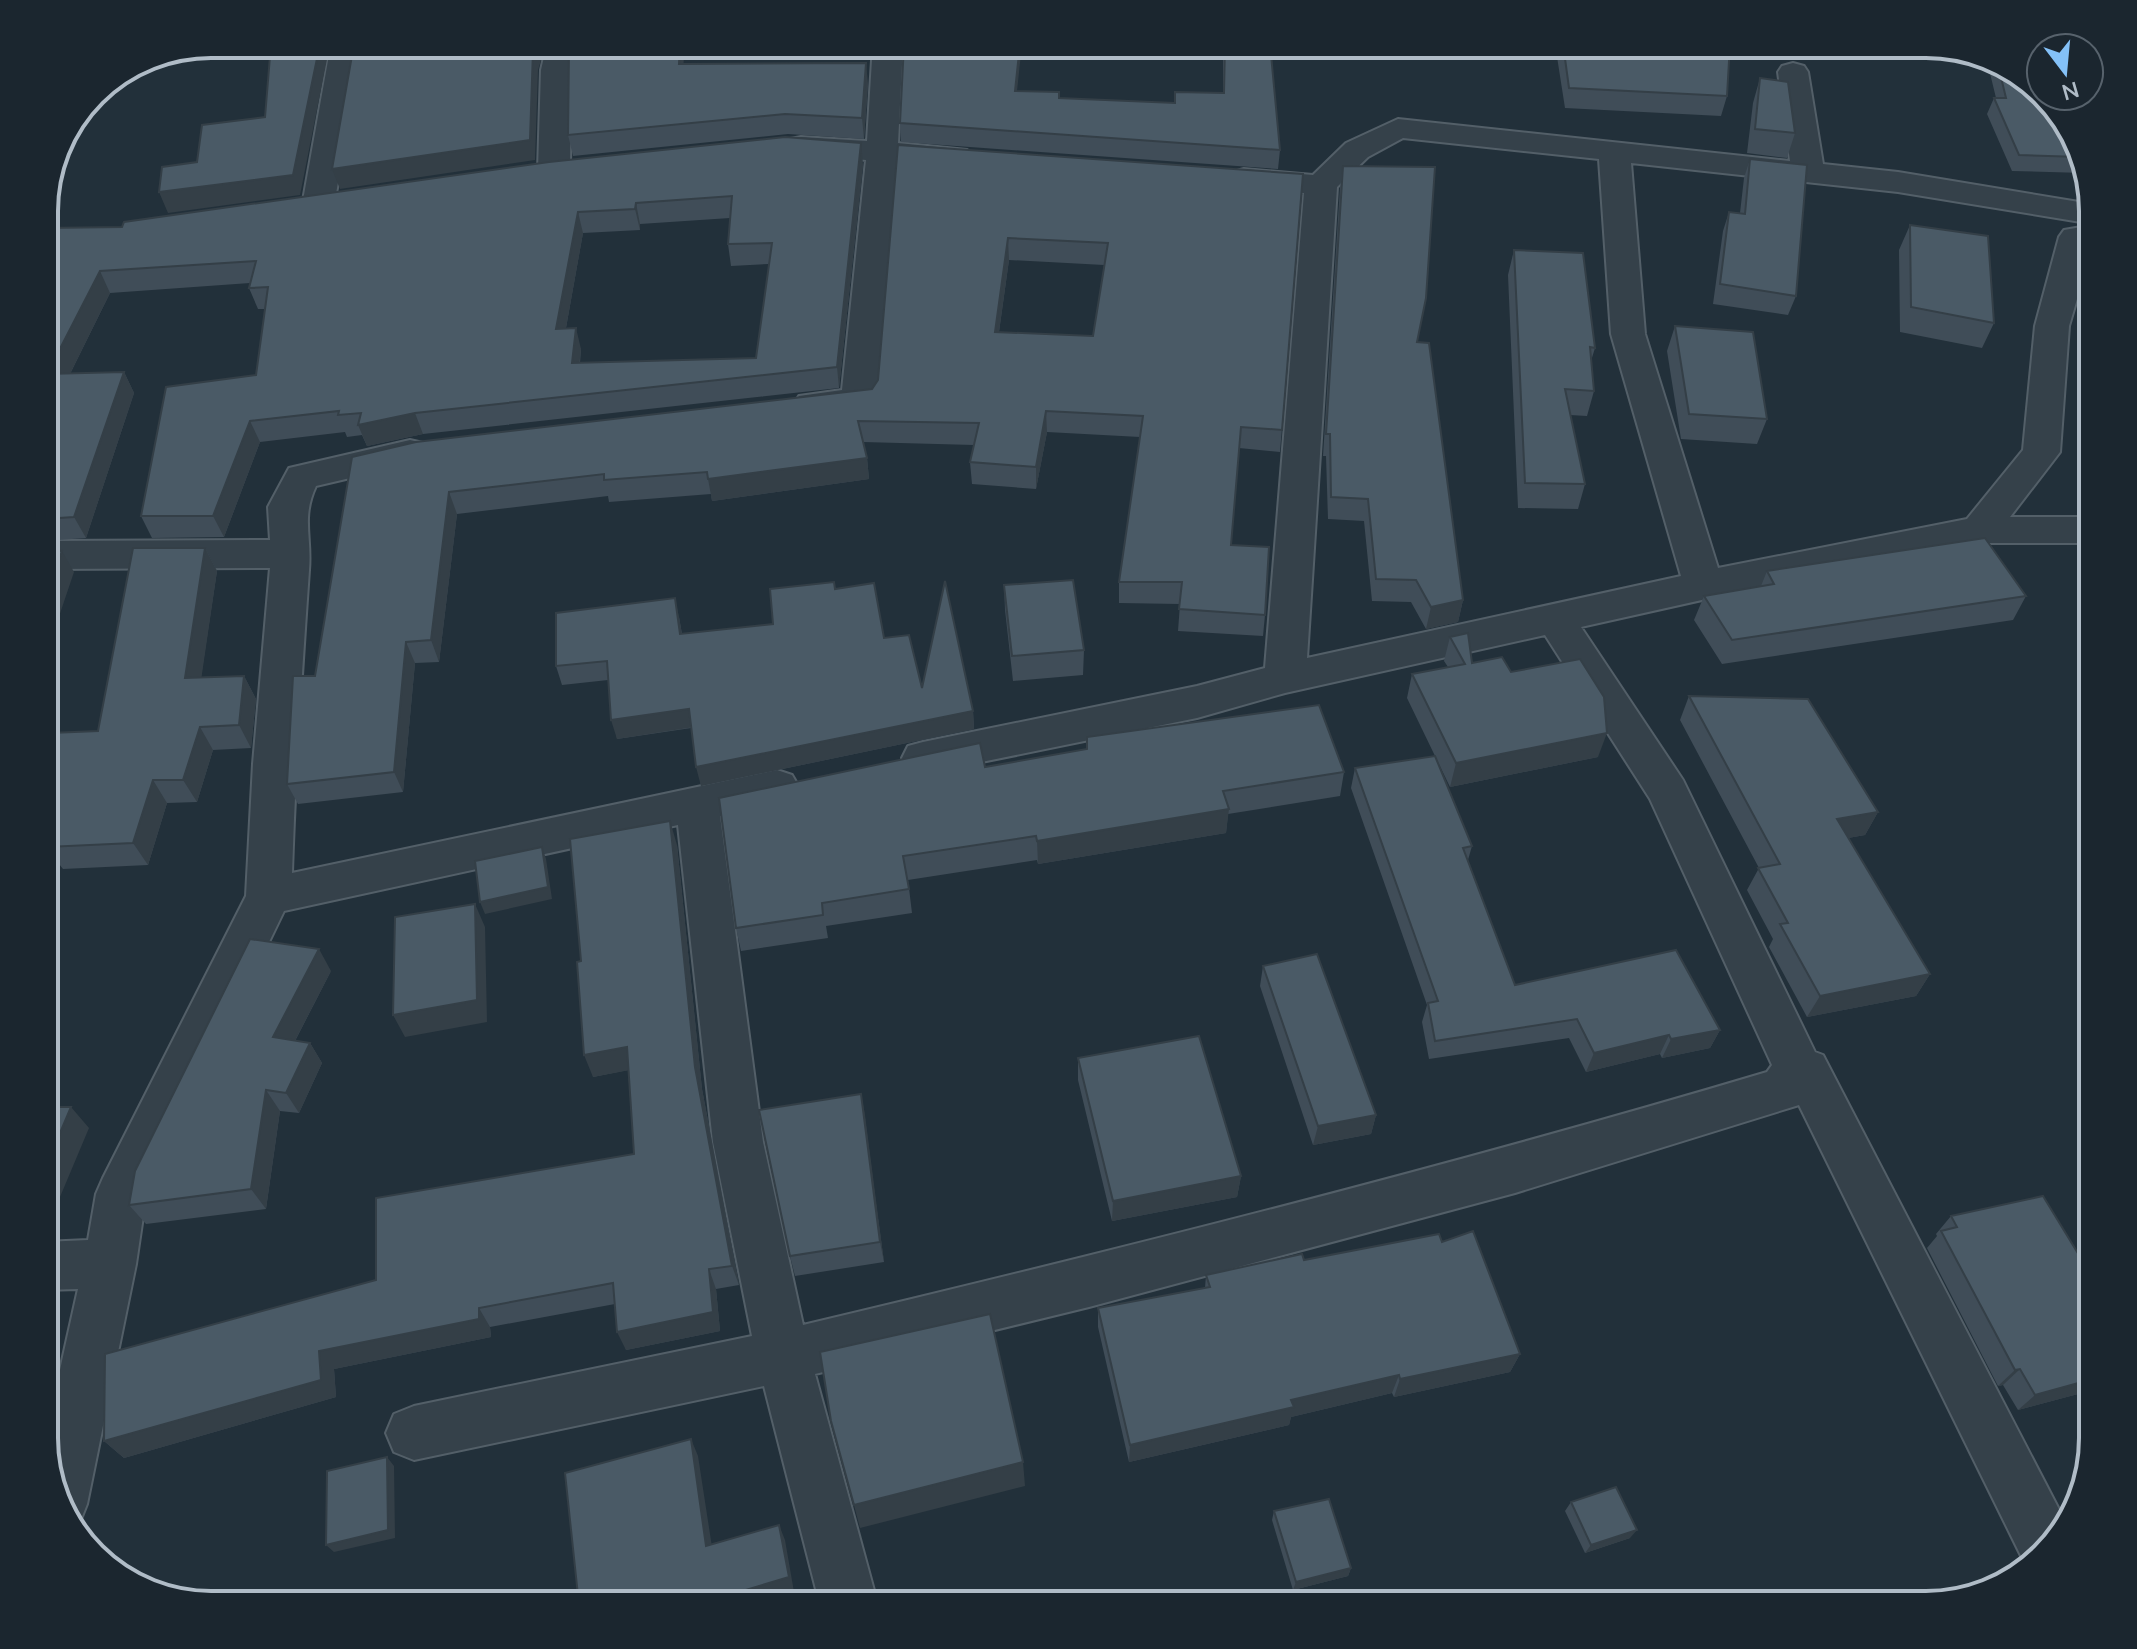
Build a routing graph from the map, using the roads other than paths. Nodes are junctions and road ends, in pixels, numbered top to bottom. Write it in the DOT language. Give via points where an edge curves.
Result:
graph roads {
  1 [pos="346,58"];
  2 [pos="559,58"];
  3 [pos="887,58"];
  4 [pos="1793,72"];
  5 [pos="772,147"];
  6 [pos="880,150"];
  7 [pos="1614,153"];
  8 [pos="987,160"];
  9 [pos="1808,173"];
  10 [pos="522,175"];
  11 [pos="1212,177"];
  12 [pos="1321,185"];
  13 [pos="349,202"];
  14 [pos="2079,212"];
  15 [pos="2079,237"];
  16 [pos="780,408"];
  17 [pos="439,447"];
  18 [pos="1979,530"];
  19 [pos="2079,530"];
  20 [pos="291,554"];
  21 [pos="58,555"];
  22 [pos="1703,585"];
  23 [pos="1555,619"];
  24 [pos="1285,678"];
  25 [pos="885,766"];
  26 [pos="807,781"];
  27 [pos="697,804"];
  28 [pos="269,896"];
  29 [pos="1798,1068"];
  30 [pos="110,1264"];
  31 [pos="58,1266"];
  32 [pos="783,1356"];
  33 [pos="414,1433"];
  34 [pos="64,1480"];
  35 [pos="2042,1537"];
  36 [pos="845,1591"];
  1 -- 13 [label="street" via="303,208"];
  2 -- 10 [label="street" via="570,168"];
  3 -- 6 [label="street"];
  4 -- 9 [label="street"];
  5 -- 6 [label="street"];
  6 -- 8 [label="street"];
  6 -- 16 [label="street" via="879,212 859,401"];
  7 -- 9 [label="street"];
  7 -- 12 [label="street" via="1398,128 1357,150"];
  7 -- 22 [label="street" via="1628,334"];
  9 -- 14 [label="street"];
  11 -- 12 [label="street"];
  12 -- 24 [label="street"];
  15 -- 18 [label="street" via="2052,326 2041,452"];
  17 -- 20 [label="street" via="302,477 287,507"];
  18 -- 19 [label="street"];
  18 -- 22 [label="street"];
  20 -- 21 [label="street"];
  20 -- 28 [label="street"];
  22 -- 23 [label="street"];
  23 -- 24 [label="street"];
  23 -- 29 [label="street" via="1668,792"];
  24 -- 25 [label="street" via="1197,702"];
  26 -- 27 [label="street"];
  27 -- 28 [label="street"];
  27 -- 32 [label="street" via="738,1142"];
  28 -- 30 [label="street" via="121,1194"];
  29 -- 32 [label="street" via="1783,1089 1515,1170"];
  29 -- 35 [label="street" via="1806,1070"];
  30 -- 31 [label="street"];
  30 -- 34 [label="street"];
  32 -- 33 [label="street"];
  32 -- 36 [label="street"];
}
